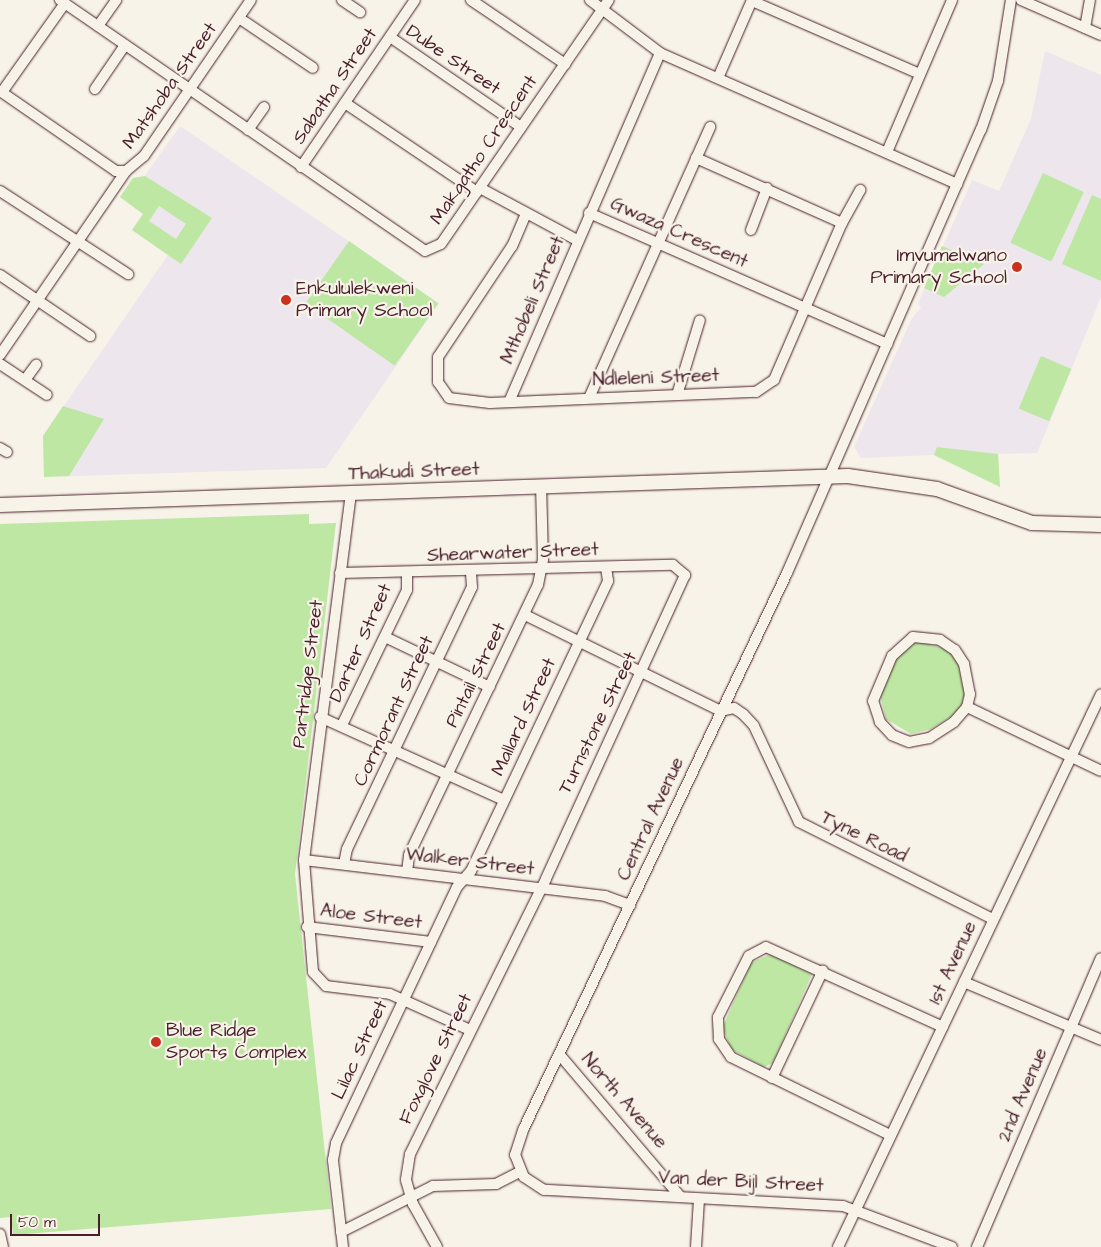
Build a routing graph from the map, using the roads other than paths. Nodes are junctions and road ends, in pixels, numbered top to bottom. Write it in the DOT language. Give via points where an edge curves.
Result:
graph roads {
  1 [pos="116,0"];
  2 [pos="251,0"];
  3 [pos="342,0"];
  4 [pos="415,0"];
  5 [pos="471,0"];
  6 [pos="590,0"];
  7 [pos="952,0"];
  8 [pos="1011,0"];
  9 [pos="1020,0"];
  10 [pos="1090,0"];
  11 [pos="752,1"];
  12 [pos="63,2"];
  13 [pos="606,4"];
  14 [pos="360,12"];
  15 [pos="239,18"];
  16 [pos="98,26"];
  17 [pos="1085,28"];
  18 [pos="1101,36"];
  19 [pos="390,38"];
  20 [pos="125,45"];
  21 [pos="660,53"];
  22 [pos="565,64"];
  23 [pos="313,68"];
  24 [pos="920,74"];
  25 [pos="718,78"];
  26 [pos="95,89"];
  27 [pos="190,89"];
  28 [pos="1,92"];
  29 [pos="345,102"];
  30 [pos="264,107"];
  31 [pos="521,127"];
  32 [pos="710,127"];
  33 [pos="248,130"];
  34 [pos="887,152"];
  35 [pos="696,158"];
  36 [pos="301,167"];
  37 [pos="126,171"];
  38 [pos="957,184"];
  39 [pos="767,188"];
  40 [pos="478,190"];
  41 [pos="860,190"];
  42 [pos="0,191"];
  43 [pos="589,213"];
  44 [pos="525,216"];
  45 [pos="842,223"];
  46 [pos="751,230"];
  47 [pos="79,240"];
  48 [pos="577,240"];
  49 [pos="657,243"];
  50 [pos="128,274"];
  51 [pos="0,275"];
  52 [pos="38,299"];
  53 [pos="808,310"];
  54 [pos="700,320"];
  55 [pos="90,336"];
  56 [pos="888,344"];
  57 [pos="0,355"];
  58 [pos="0,364"];
  59 [pos="36,365"];
  60 [pos="25,380"];
  61 [pos="47,395"];
  62 [pos="677,396"];
  63 [pos="589,398"];
  64 [pos="509,402"];
  65 [pos="830,476"];
  66 [pos="540,486"];
  67 [pos="351,493"];
  68 [pos="0,505"];
  69 [pos="1101,525"];
  70 [pos="606,567"];
  71 [pos="540,569"];
  72 [pos="471,572"];
  73 [pos="684,572"];
  74 [pos="340,574"];
  75 [pos="407,574"];
  76 [pos="525,615"];
  77 [pos="385,637"];
  78 [pos="579,642"];
  79 [pos="436,662"];
  80 [pos="641,673"];
  81 [pos="490,687"];
  82 [pos="1101,694"];
  83 [pos="967,707"];
  84 [pos="721,711"];
  85 [pos="320,717"];
  86 [pos="342,725"];
  87 [pos="394,750"];
  88 [pos="1071,758"];
  89 [pos="1101,771"];
  90 [pos="448,774"];
  91 [pos="504,800"];
  92 [pos="304,860"];
  93 [pos="344,864"];
  94 [pos="407,872"];
  95 [pos="464,879"];
  96 [pos="539,888"];
  97 [pos="630,904"];
  98 [pos="994,919"];
  99 [pos="307,927"];
  100 [pos="431,942"];
  101 [pos="1101,958"];
  102 [pos="822,970"];
  103 [pos="964,982"];
  104 [pos="404,999"];
  105 [pos="943,1027"];
  106 [pos="1071,1028"];
  107 [pos="470,1030"];
  108 [pos="1101,1040"];
  109 [pos="559,1054"];
  110 [pos="772,1078"];
  111 [pos="890,1134"];
  112 [pos="522,1174"];
  113 [pos="680,1196"];
  114 [pos="412,1197"];
  115 [pos="699,1199"];
  116 [pos="857,1208"];
  117 [pos="341,1232"];
  118 [pos="0,1234"];
  119 [pos="3,1247"];
  120 [pos="343,1247"];
  121 [pos="437,1247"];
  122 [pos="696,1247"];
  123 [pos="838,1247"];
  124 [pos="952,1247"];
  125 [pos="977,1247"];
  1 -- 16 [label="street"];
  2 -- 15 [label="street, Matshoba Street"];
  3 -- 14 [label="street"];
  4 -- 19 [label="street, Sabatha Street"];
  5 -- 22 [label="street"];
  6 -- 13 [label="street"];
  7 -- 24 [label="street"];
  8 -- 38 [label="street, Central Avenue" via="993,101"];
  9 -- 17 [label="street"];
  10 -- 17 [label="street"];
  11 -- 24 [label="street"];
  11 -- 25 [label="street"];
  12 -- 16 [label="street, Makgatho Crescent"];
  12 -- 28 [label="street"];
  13 -- 21 [label="street"];
  13 -- 22 [label="street, Makgatho Crescent"];
  15 -- 23 [label="street, Matshoba Street"];
  15 -- 27 [label="street, Matshoba Street"];
  16 -- 20 [label="street, Makgatho Crescent"];
  17 -- 18 [label="street"];
  19 -- 29 [label="street, Sabatha Street"];
  19 -- 31 [label="street, Dube Street"];
  20 -- 26 [label="street"];
  20 -- 27 [label="street, Makgatho Crescent"];
  21 -- 25 [label="street"];
  21 -- 43 [label="street, Gwaza Crescent"];
  22 -- 31 [label="street, Makgatho Crescent"];
  24 -- 34 [label="street"];
  25 -- 34 [label="street"];
  27 -- 33 [label="street, Makgatho Crescent"];
  27 -- 37 [label="street, Matshoba Street" via="144,156"];
  28 -- 37 [label="street" via="116,171"];
  29 -- 36 [label="street, Sabatha Street"];
  29 -- 40 [label="street"];
  30 -- 33 [label="street"];
  31 -- 40 [label="street, Makgatho Crescent"];
  32 -- 35 [label="street"];
  33 -- 36 [label="street, Makgatho Crescent"];
  34 -- 38 [label="street"];
  35 -- 39 [label="street"];
  35 -- 49 [label="street"];
  36 -- 40 [label="street, Makgatho Crescent" via="425,251 441,244"];
  37 -- 47 [label="street, Matshoba Street"];
  38 -- 56 [label="street, Central Avenue"];
  39 -- 45 [label="street"];
  39 -- 46 [label="street"];
  40 -- 44 [label="street"];
  41 -- 45 [label="street"];
  42 -- 47 [label="street"];
  43 -- 48 [label="street, Mthobeli Street"];
  43 -- 49 [label="street, Gwaza Crescent"];
  44 -- 48 [label="street"];
  44 -- 64 [label="street, Ndleleni Street" via="512,246 438,357 438,382 457,402"];
  45 -- 53 [label="street"];
  47 -- 50 [label="street"];
  47 -- 52 [label="street, Matshoba Street"];
  48 -- 64 [label="street, Mthobeli Street"];
  49 -- 53 [label="street, Gwaza Crescent"];
  49 -- 63 [label="street"];
  51 -- 52 [label="street"];
  52 -- 55 [label="street"];
  52 -- 57 [label="street, Matshoba Street"];
  53 -- 56 [label="street, Gwaza Crescent"];
  53 -- 62 [label="street, Ndleleni Street" via="767,389"];
  54 -- 62 [label="street"];
  56 -- 65 [label="street, Central Avenue"];
  58 -- 60 [label="street"];
  59 -- 60 [label="street"];
  60 -- 61 [label="street"];
  62 -- 63 [label="street, Ndleleni Street"];
  63 -- 64 [label="street, Ndleleni Street"];
  65 -- 66 [label="street, Thakudi Street"];
  65 -- 69 [label="street, Thakudi Street" via="913,483 1032,523"];
  65 -- 84 [label="street, Central Avenue"];
  66 -- 67 [label="street, Thakudi Street"];
  66 -- 71 [label="street, Pintail Street"];
  67 -- 68 [label="street, Thakudi Street"];
  67 -- 74 [label="street, Partridge Street"];
  70 -- 71 [label="street, Shearwater Street"];
  70 -- 73 [label="street, Shearwater Street" via="672,565"];
  70 -- 78 [label="street, Mallard Street" via="608,581"];
  71 -- 72 [label="street, Shearwater Street"];
  71 -- 76 [label="street, Pintail Street"];
  72 -- 75 [label="street, Shearwater Street"];
  72 -- 79 [label="street, Cormorant Street" via="472,587"];
  73 -- 80 [label="street, Turnstone Street" via="685,582"];
  74 -- 75 [label="street, Shearwater Street"];
  74 -- 85 [label="street, Partridge Street"];
  75 -- 77 [label="street, Darter Street" via="407,590"];
  76 -- 78 [label="street"];
  76 -- 81 [label="street, Pintail Street"];
  77 -- 79 [label="street"];
  77 -- 86 [label="street, Darter Street"];
  78 -- 80 [label="street"];
  78 -- 91 [label="street, Mallard Street"];
  79 -- 81 [label="street"];
  79 -- 87 [label="street, Cormorant Street"];
  80 -- 84 [label="street"];
  80 -- 96 [label="street, Turnstone Street"];
  81 -- 90 [label="street, Pintail Street"];
  82 -- 88 [label="street, 1st Avenue"];
  83 -- 83 [label="street" via="940,731 909,742 892,735 877,717 873,701 901,645 914,636 930,637 950,645 964,664 970,687"];
  83 -- 88 [label="street"];
  84 -- 97 [label="street, Central Avenue"];
  84 -- 98 [label="street, Tyne Road" via="734,708 754,726 799,822"];
  85 -- 86 [label="street"];
  85 -- 92 [label="street, Partridge Street"];
  86 -- 87 [label="street"];
  87 -- 90 [label="street"];
  87 -- 93 [label="street, Cormorant Street" via="347,849"];
  88 -- 89 [label="street"];
  88 -- 98 [label="street, 1st Avenue"];
  90 -- 91 [label="street"];
  90 -- 94 [label="street, Pintail Street" via="409,855"];
  91 -- 95 [label="street, Mallard Street"];
  92 -- 93 [label="street, Walker Street"];
  92 -- 99 [label="street, Partridge Street"];
  93 -- 94 [label="street, Walker Street"];
  94 -- 95 [label="street, Walker Street"];
  95 -- 96 [label="street, Walker Street"];
  95 -- 100 [label="street, Lilac Street"];
  96 -- 97 [label="street, Walker Street" via="605,896"];
  96 -- 107 [label="street, Foxglove Street"];
  97 -- 109 [label="street, Central Avenue"];
  98 -- 103 [label="street, 1st Avenue"];
  99 -- 100 [label="street, Aloe Street"];
  99 -- 104 [label="street, Partridge Street" via="318,981"];
  100 -- 104 [label="street, Lilac Street"];
  101 -- 106 [label="street, 2nd Avenue"];
  102 -- 105 [label="street"];
  102 -- 110 [label="street"];
  102 -- 110 [label="street" via="774,948 756,950 749,956 718,1017 724,1049"];
  103 -- 105 [label="street, 1st Avenue"];
  103 -- 106 [label="street"];
  104 -- 107 [label="street"];
  104 -- 117 [label="street, Lilac Street" via="334,1148"];
  105 -- 111 [label="street, 1st Avenue"];
  106 -- 108 [label="street"];
  106 -- 125 [label="street, 2nd Avenue"];
  107 -- 114 [label="street, Foxglove Street" via="408,1161 405,1174"];
  109 -- 112 [label="street, Central Avenue" via="519,1140 515,1155"];
  109 -- 113 [label="street, North Avenue"];
  110 -- 111 [label="street"];
  111 -- 116 [label="street, 1st Avenue"];
  112 -- 113 [label="street, Van der Bijl Street" via="544,1190"];
  112 -- 114 [label="street" via="496,1184 441,1184"];
  113 -- 115 [label="street, Van der Bijl Street"];
  114 -- 117 [label="street"];
  114 -- 121 [label="street, Foxglove Street"];
  115 -- 116 [label="street, Van der Bijl Street"];
  115 -- 122 [label="street"];
  116 -- 123 [label="street, 1st Avenue"];
  116 -- 124 [label="street, Van der Bijl Street"];
  117 -- 120 [label="street, Lilac Street"];
  118 -- 119 [label="street"];
}
